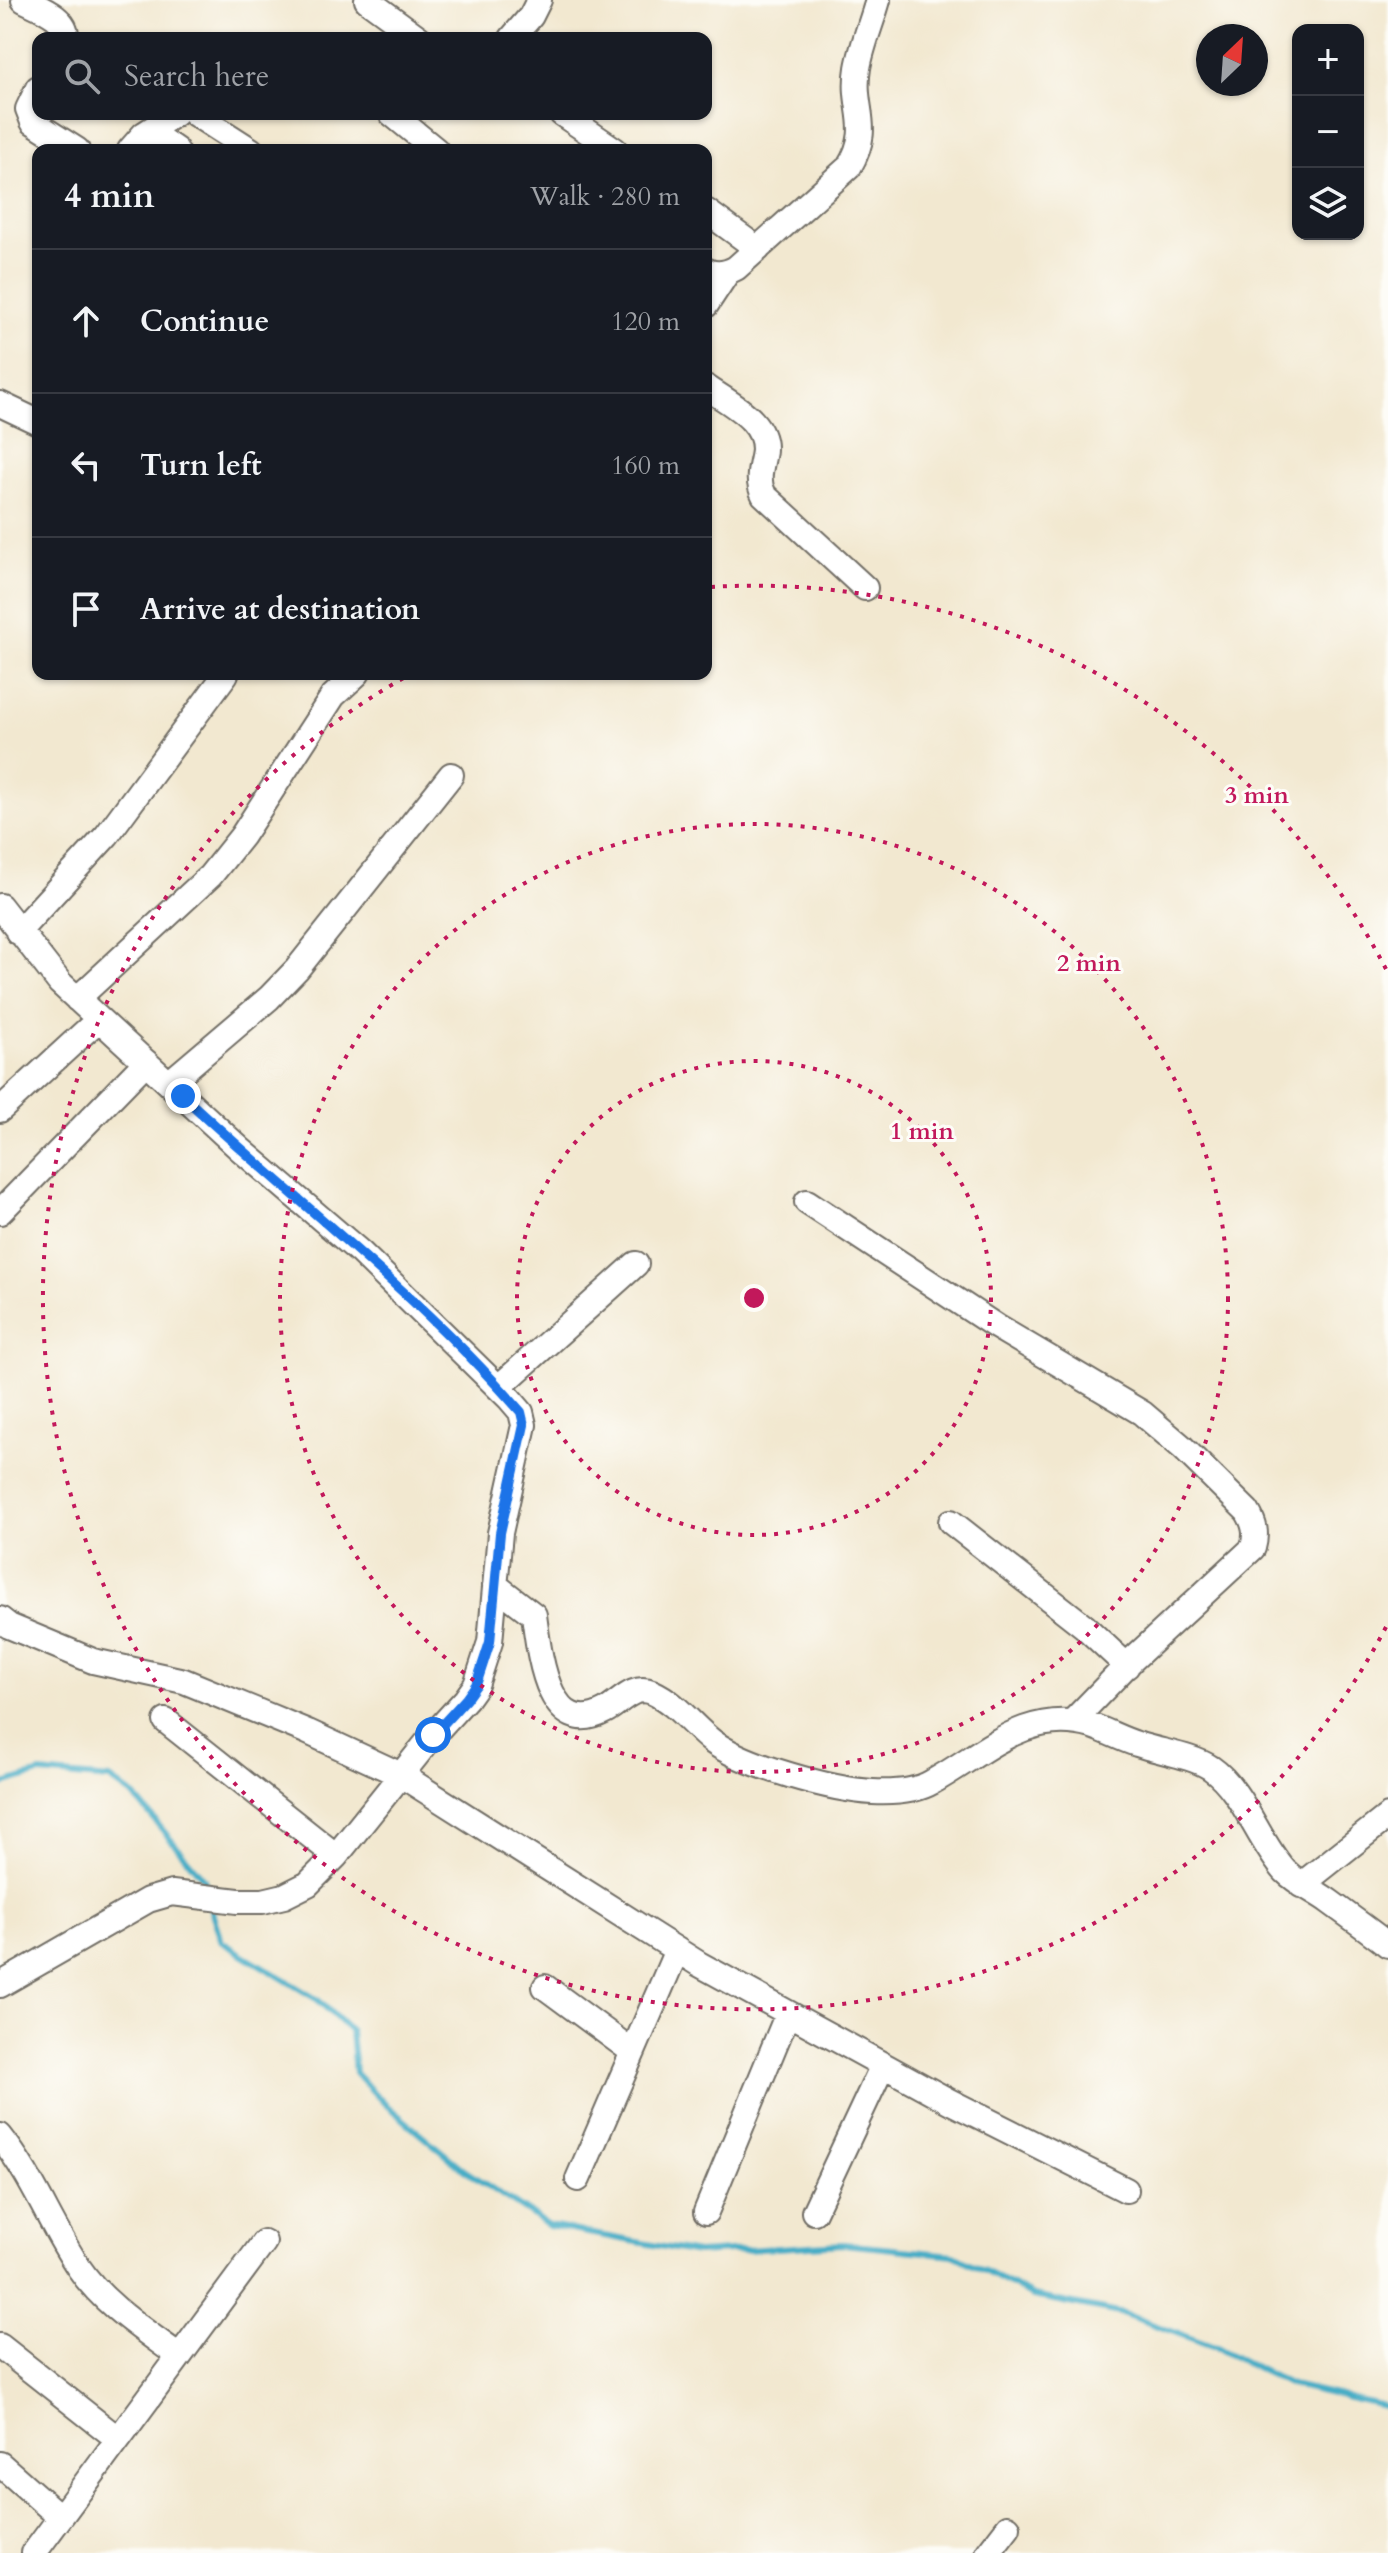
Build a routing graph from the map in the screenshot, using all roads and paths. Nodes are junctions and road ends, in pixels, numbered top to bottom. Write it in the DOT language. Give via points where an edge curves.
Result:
graph roads {
  1 [pos="24,0"];
  2 [pos="367,0"];
  3 [pos="539,0"];
  4 [pos="878,0"];
  5 [pos="68,32"];
  6 [pos="411,32"];
  7 [pos="517,32"];
  8 [pos="32,101"];
  9 [pos="32,119"];
  10 [pos="32,120"];
  11 [pos="167,120"];
  12 [pos="204,120"];
  13 [pos="399,120"];
  14 [pos="571,120"];
  15 [pos="137,142"];
  16 [pos="68,144"];
  17 [pos="167,144"];
  18 [pos="242,144"];
  19 [pos="429,144"];
  20 [pos="606,144"];
  21 [pos="712,215"];
  22 [pos="758,249"];
  23 [pos="716,272"];
  24 [pos="712,392"];
  25 [pos="0,404"];
  26 [pos="32,419"];
  27 [pos="865,588"];
  28 [pos="222,680"];
  29 [pos="350,680"];
  30 [pos="451,775"];
  31 [pos="0,906"];
  32 [pos="18,932"];
  33 [pos="77,999"];
  34 [pos="99,1019"];
  35 [pos="146,1062"];
  36 [pos="169,1083"];
  37 [pos="0,1110"];
  38 [pos="807,1202"];
  39 [pos="0,1212"];
  40 [pos="636,1264"];
  41 [pos="499,1387"];
  42 [pos="951,1522"];
  43 [pos="495,1585"];
  44 [pos="0,1619"];
  45 [pos="1127,1666"];
  46 [pos="166,1721"];
  47 [pos="1072,1722"];
  48 [pos="401,1775"];
  49 [pos="1388,1816"];
  50 [pos="336,1856"];
  51 [pos="1301,1885"];
  52 [pos="1388,1945"];
  53 [pos="677,1950"];
  54 [pos="0,1985"];
  55 [pos="545,1987"];
  56 [pos="788,2013"];
  57 [pos="633,2052"];
  58 [pos="883,2065"];
  59 [pos="0,2136"];
  60 [pos="578,2179"];
  61 [pos="1126,2190"];
  62 [pos="706,2212"];
  63 [pos="814,2212"];
  64 [pos="264,2242"];
  65 [pos="0,2346"];
  66 [pos="179,2356"];
  67 [pos="118,2439"];
  68 [pos="0,2464"];
  69 [pos="60,2517"];
  70 [pos="1008,2527"];
  71 [pos="34,2553"];
  72 [pos="988,2553"];
  1 -- 5 [label="street"];
  2 -- 6 [label="street"];
  3 -- 7 [label="street"];
  4 -- 22 [label="street" via="858,65 863,132 859,149 849,167"];
  8 -- 9 [label="street"];
  10 -- 16 [label="street"];
  11 -- 15 [label="street"];
  12 -- 18 [label="street"];
  13 -- 19 [label="street"];
  14 -- 20 [label="street"];
  15 -- 17 [label="street" via="153,134"];
  21 -- 22 [label="street"];
  22 -- 23 [label="street"];
  24 -- 27 [label="street" via="761,429 765,447 759,479 764,495"];
  25 -- 26 [label="street"];
  28 -- 32 [label="street" via="107,835"];
  29 -- 33 [label="street" via="333,696 210,876"];
  30 -- 36 [label="street" via="297,969"];
  31 -- 32 [label="street"];
  32 -- 33 [label="street"];
  33 -- 34 [label="street"];
  34 -- 35 [label="street"];
  34 -- 37 [label="street"];
  35 -- 36 [label="street"];
  35 -- 39 [label="street"];
  36 -- 41 [label="street" via="360,1252"];
  38 -- 45 [label="street" via="997,1327 1142,1413 1247,1511 1254,1522 1253,1548"];
  40 -- 41 [label="street"];
  41 -- 43 [label="street" via="521,1412 524,1425 500,1533"];
  42 -- 45 [label="street"];
  43 -- 47 [label="street" via="534,1615 548,1689 570,1714 588,1718 627,1694 652,1692 735,1756 838,1787 910,1790 931,1783 1008,1734"];
  43 -- 48 [label="street" via="490,1642 476,1685"];
  44 -- 48 [label="street" via="93,1661 184,1681"];
  45 -- 47 [label="street"];
  46 -- 50 [label="street"];
  47 -- 51 [label="street" via="1209,1767 1226,1781 1268,1849"];
  48 -- 50 [label="street"];
  48 -- 53 [label="street"];
  49 -- 51 [label="street"];
  50 -- 54 [label="street" via="308,1884 263,1901 172,1893 148,1900"];
  51 -- 52 [label="street"];
  53 -- 56 [label="street"];
  53 -- 57 [label="street"];
  55 -- 57 [label="street"];
  56 -- 58 [label="street"];
  56 -- 62 [label="street"];
  57 -- 60 [label="street"];
  58 -- 61 [label="street"];
  58 -- 63 [label="street"];
  59 -- 66 [label="street" via="31,2179 87,2279 119,2311"];
  64 -- 66 [label="street"];
  65 -- 67 [label="street"];
  66 -- 67 [label="street"];
  67 -- 69 [label="street"];
  68 -- 69 [label="street"];
  69 -- 71 [label="street"];
  70 -- 72 [label="street"];
}
